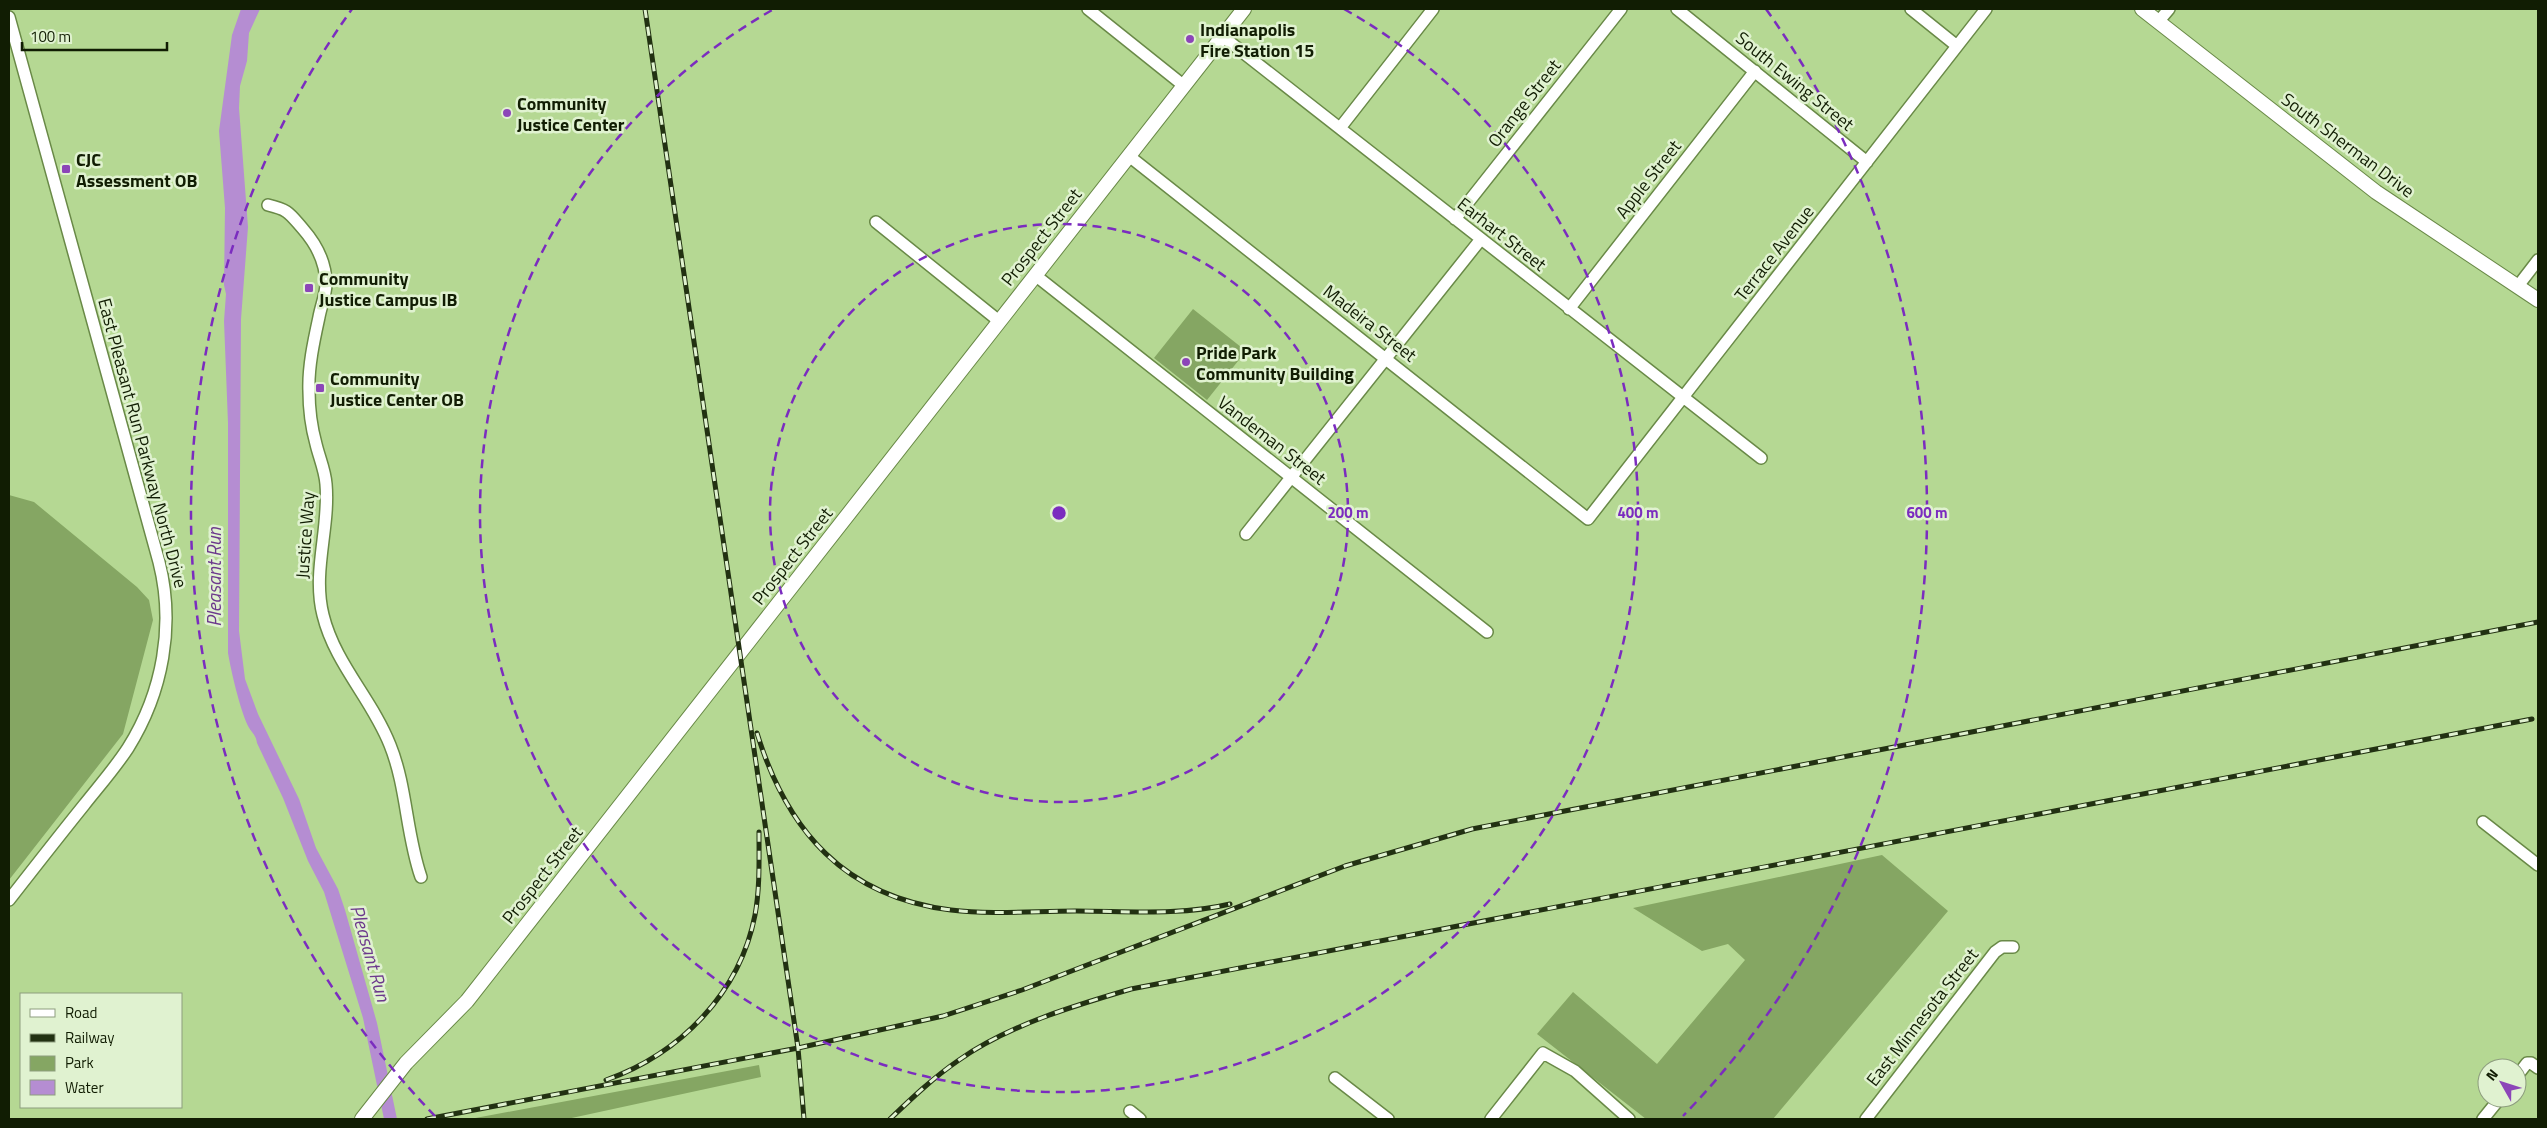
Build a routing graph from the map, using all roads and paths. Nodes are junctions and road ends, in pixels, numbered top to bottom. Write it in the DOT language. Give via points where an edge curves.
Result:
graph roads {
  1 [pos="1088,9"];
  2 [pos="1244,9"];
  3 [pos="1433,9"];
  4 [pos="1621,9"];
  5 [pos="1677,9"];
  6 [pos="1911,9"];
  7 [pos="1986,9"];
  8 [pos="2142,9"];
  9 [pos="2168,9"];
  10 [pos="9,17"];
  11 [pos="2158,22"];
  12 [pos="1222,36"];
  13 [pos="1957,46"];
  14 [pos="1755,72"];
  15 [pos="1183,86"];
  16 [pos="1340,128"];
  17 [pos="1129,156"];
  18 [pos="1867,162"];
  19 [pos="268,205"];
  20 [pos="1455,219"];
  21 [pos="876,222"];
  22 [pos="1480,239"];
  23 [pos="2538,260"];
  24 [pos="1035,275"];
  25 [pos="2518,286"];
  26 [pos="2538,300"];
  27 [pos="1569,309"];
  28 [pos="999,321"];
  29 [pos="1387,358"];
  30 [pos="1683,398"];
  31 [pos="1761,458"];
  32 [pos="1291,477"];
  33 [pos="1588,518"];
  34 [pos="1246,534"];
  35 [pos="1488,632"];
  36 [pos="2483,822"];
  37 [pos="2538,865"];
  38 [pos="421,877"];
  39 [pos="9,900"];
  40 [pos="2013,947"];
  41 [pos="2527,1063"];
  42 [pos="2538,1068"];
  43 [pos="1335,1078"];
  44 [pos="2492,1108"];
  45 [pos="1130,1111"];
  46 [pos="366,1114"];
  47 [pos="1140,1119"];
  48 [pos="1388,1119"];
  49 [pos="1491,1119"];
  50 [pos="1629,1119"];
  51 [pos="1866,1119"];
  52 [pos="2483,1119"];
  1 -- 15 [label="street"];
  2 -- 12 [label="main road, Prospect Street"];
  3 -- 16 [label="street"];
  4 -- 20 [label="street, Orange Street"];
  5 -- 14 [label="street, South Ewing Street"];
  6 -- 13 [label="street"];
  7 -- 13 [label="street, Terrace Avenue"];
  8 -- 11 [label="main road, South Sherman Drive"];
  9 -- 11 [label="street"];
  10 -- 39 [label="street, East Pleasant Run Parkway North Drive" via="159,562 166,601 166,623 160,671 141,725 123,755"];
  11 -- 25 [label="main road, South Sherman Drive" via="2376,192"];
  12 -- 15 [label="main road, Prospect Street"];
  12 -- 16 [label="street, Earhart Street"];
  13 -- 18 [label="street, Terrace Avenue"];
  14 -- 18 [label="street, South Ewing Street"];
  14 -- 27 [label="street, Apple Street"];
  15 -- 17 [label="main road, Prospect Street"];
  16 -- 20 [label="street, Earhart Street"];
  17 -- 24 [label="main road, Prospect Street"];
  17 -- 29 [label="street, Madeira Street"];
  18 -- 30 [label="street, Terrace Avenue"];
  19 -- 38 [label="street, Justice Way" via="286,210 312,240 322,258 326,284 308,390 310,421 326,482 327,512 321,554 320,600 338,656 372,706 395,758"];
  20 -- 22 [label="street, Earhart Street"];
  21 -- 28 [label="street"];
  22 -- 27 [label="street, Earhart Street"];
  22 -- 29 [label="street"];
  23 -- 25 [label="street"];
  24 -- 28 [label="main road, Prospect Street"];
  24 -- 32 [label="street, Vandeman Street"];
  25 -- 26 [label="main road, South Sherman Drive"];
  27 -- 30 [label="street, Earhart Street"];
  28 -- 46 [label="main road, Prospect Street" via="467,1001 390,1081"];
  29 -- 32 [label="street"];
  29 -- 33 [label="street, Madeira Street"];
  30 -- 31 [label="street, Earhart Street"];
  30 -- 33 [label="street, Terrace Avenue"];
  32 -- 34 [label="street"];
  32 -- 35 [label="street, Vandeman Street"];
  36 -- 37 [label="street"];
  40 -- 51 [label="street, East Minnesota Street" via="2002,947 1995,952"];
  41 -- 42 [label="street"];
  43 -- 48 [label="street"];
  44 -- 52 [label="street"];
  45 -- 47 [label="street"];
  49 -- 50 [label="street" via="1543,1053 1576,1071"];
}
